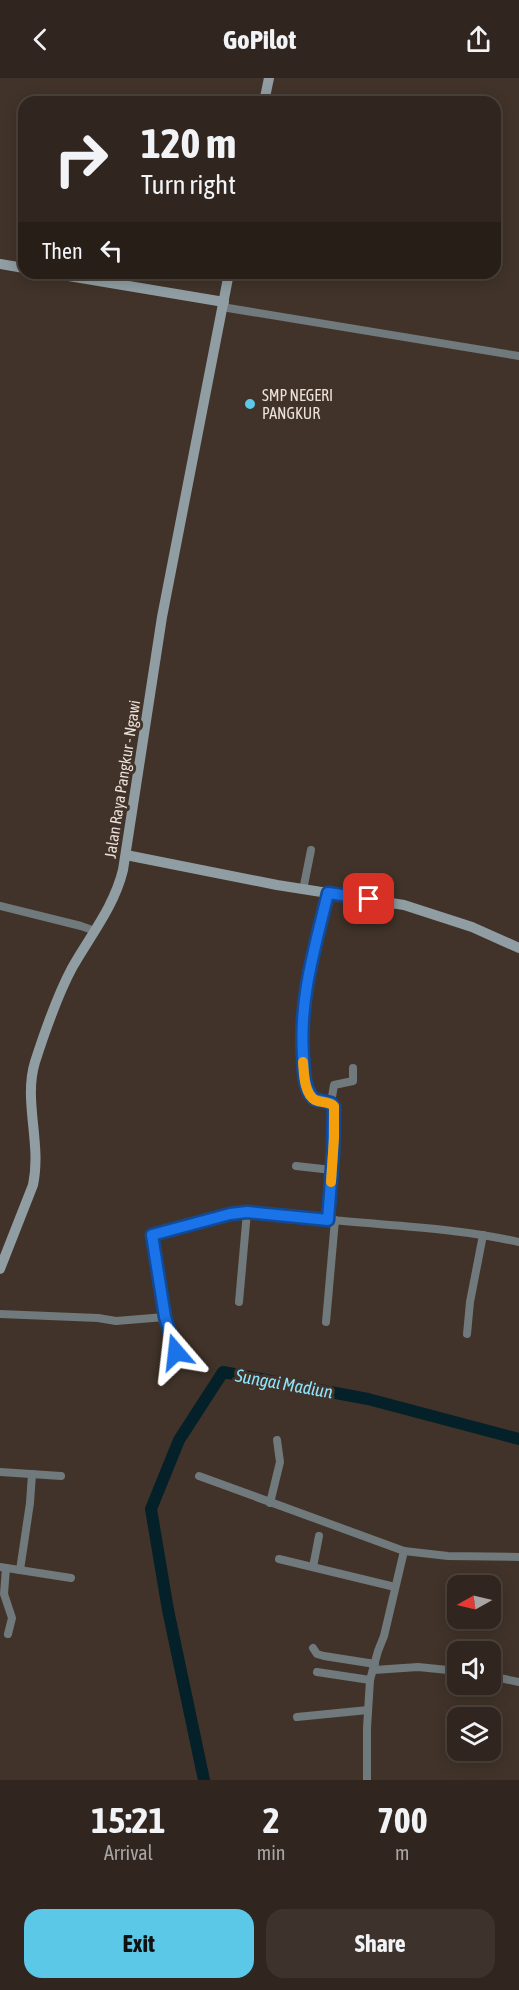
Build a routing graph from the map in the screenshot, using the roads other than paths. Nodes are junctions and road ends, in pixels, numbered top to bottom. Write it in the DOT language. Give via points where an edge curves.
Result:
graph roads {
  1 [pos="269,78"];
  2 [pos="265,96"];
  3 [pos="0,264"];
  4 [pos="18,267"];
  5 [pos="84,279"];
  6 [pos="228,279"];
  7 [pos="223,304"];
  8 [pos="519,357"];
  9 [pos="311,850"];
  10 [pos="126,855"];
  11 [pos="303,890"];
  12 [pos="328,893"];
  13 [pos="0,906"];
  14 [pos="95,931"];
  15 [pos="519,948"];
  16 [pos="353,1068"];
  17 [pos="331,1103"];
  18 [pos="296,1166"];
  19 [pos="332,1170"];
  20 [pos="247,1212"];
  21 [pos="331,1220"];
  22 [pos="483,1235"];
  23 [pos="519,1242"];
  24 [pos="0,1269"];
  25 [pos="239,1302"];
  26 [pos="0,1314"];
  27 [pos="165,1317"];
  28 [pos="326,1322"];
  29 [pos="467,1334"];
  30 [pos="176,1352"];
  31 [pos="277,1440"];
  32 [pos="0,1472"];
  33 [pos="32,1474"];
  34 [pos="61,1476"];
  35 [pos="199,1476"];
  36 [pos="270,1503"];
  37 [pos="319,1536"];
  38 [pos="404,1551"];
  39 [pos="519,1557"];
  40 [pos="279,1559"];
  41 [pos="3,1567"];
  42 [pos="313,1567"];
  43 [pos="20,1570"];
  44 [pos="71,1578"];
  45 [pos="395,1587"];
  46 [pos="8,1634"];
  47 [pos="313,1648"];
  48 [pos="374,1667"];
  49 [pos="447,1670"];
  50 [pos="317,1672"];
  51 [pos="501,1678"];
  52 [pos="370,1680"];
  53 [pos="519,1682"];
  54 [pos="368,1710"];
  55 [pos="297,1717"];
  56 [pos="367,1780"];
  1 -- 2 [label="main road"];
  3 -- 4 [label="main road"];
  5 -- 7 [label="main road"];
  6 -- 7 [label="main road, Jalan Raya Pangkur - Ngawi"];
  7 -- 8 [label="street"];
  7 -- 10 [label="main road, Jalan Raya Pangkur - Ngawi" via="162,617"];
  9 -- 11 [label="street"];
  10 -- 11 [label="main road"];
  10 -- 14 [label="main road, Jalan Raya Pangkur - Ngawi" via="118,888"];
  11 -- 12 [label="main road"];
  12 -- 15 [label="main road" via="426,911"];
  12 -- 17 [label="street" via="306,984 302,1032 303,1066 310,1095"];
  13 -- 14 [label="street"];
  14 -- 24 [label="main road, Jalan Raya Pangkur - Ngawi" via="63,986 36,1059 31,1090 36,1173"];
  16 -- 17 [label="street" via="353,1081 334,1085"];
  17 -- 19 [label="street"];
  18 -- 19 [label="street"];
  19 -- 21 [label="street"];
  20 -- 21 [label="street"];
  20 -- 25 [label="street"];
  20 -- 27 [label="street" via="152,1235"];
  21 -- 22 [label="street"];
  21 -- 28 [label="street"];
  22 -- 23 [label="street"];
  22 -- 29 [label="street"];
  26 -- 27 [label="street" via="117,1322"];
  27 -- 30 [label="street"];
  31 -- 36 [label="street" via="280,1462"];
  32 -- 33 [label="street"];
  33 -- 34 [label="street"];
  33 -- 43 [label="street"];
  35 -- 36 [label="street"];
  36 -- 38 [label="street"];
  37 -- 42 [label="street"];
  38 -- 39 [label="street"];
  38 -- 45 [label="street"];
  40 -- 42 [label="street"];
  41 -- 43 [label="street"];
  41 -- 46 [label="street" via="4,1594 12,1618"];
  42 -- 45 [label="street"];
  43 -- 44 [label="street"];
  45 -- 48 [label="street"];
  47 -- 48 [label="street" via="317,1654"];
  48 -- 49 [label="street"];
  48 -- 52 [label="street"];
  50 -- 52 [label="street"];
  51 -- 53 [label="street"];
  52 -- 54 [label="street"];
  54 -- 55 [label="street"];
  54 -- 56 [label="street"];
}
